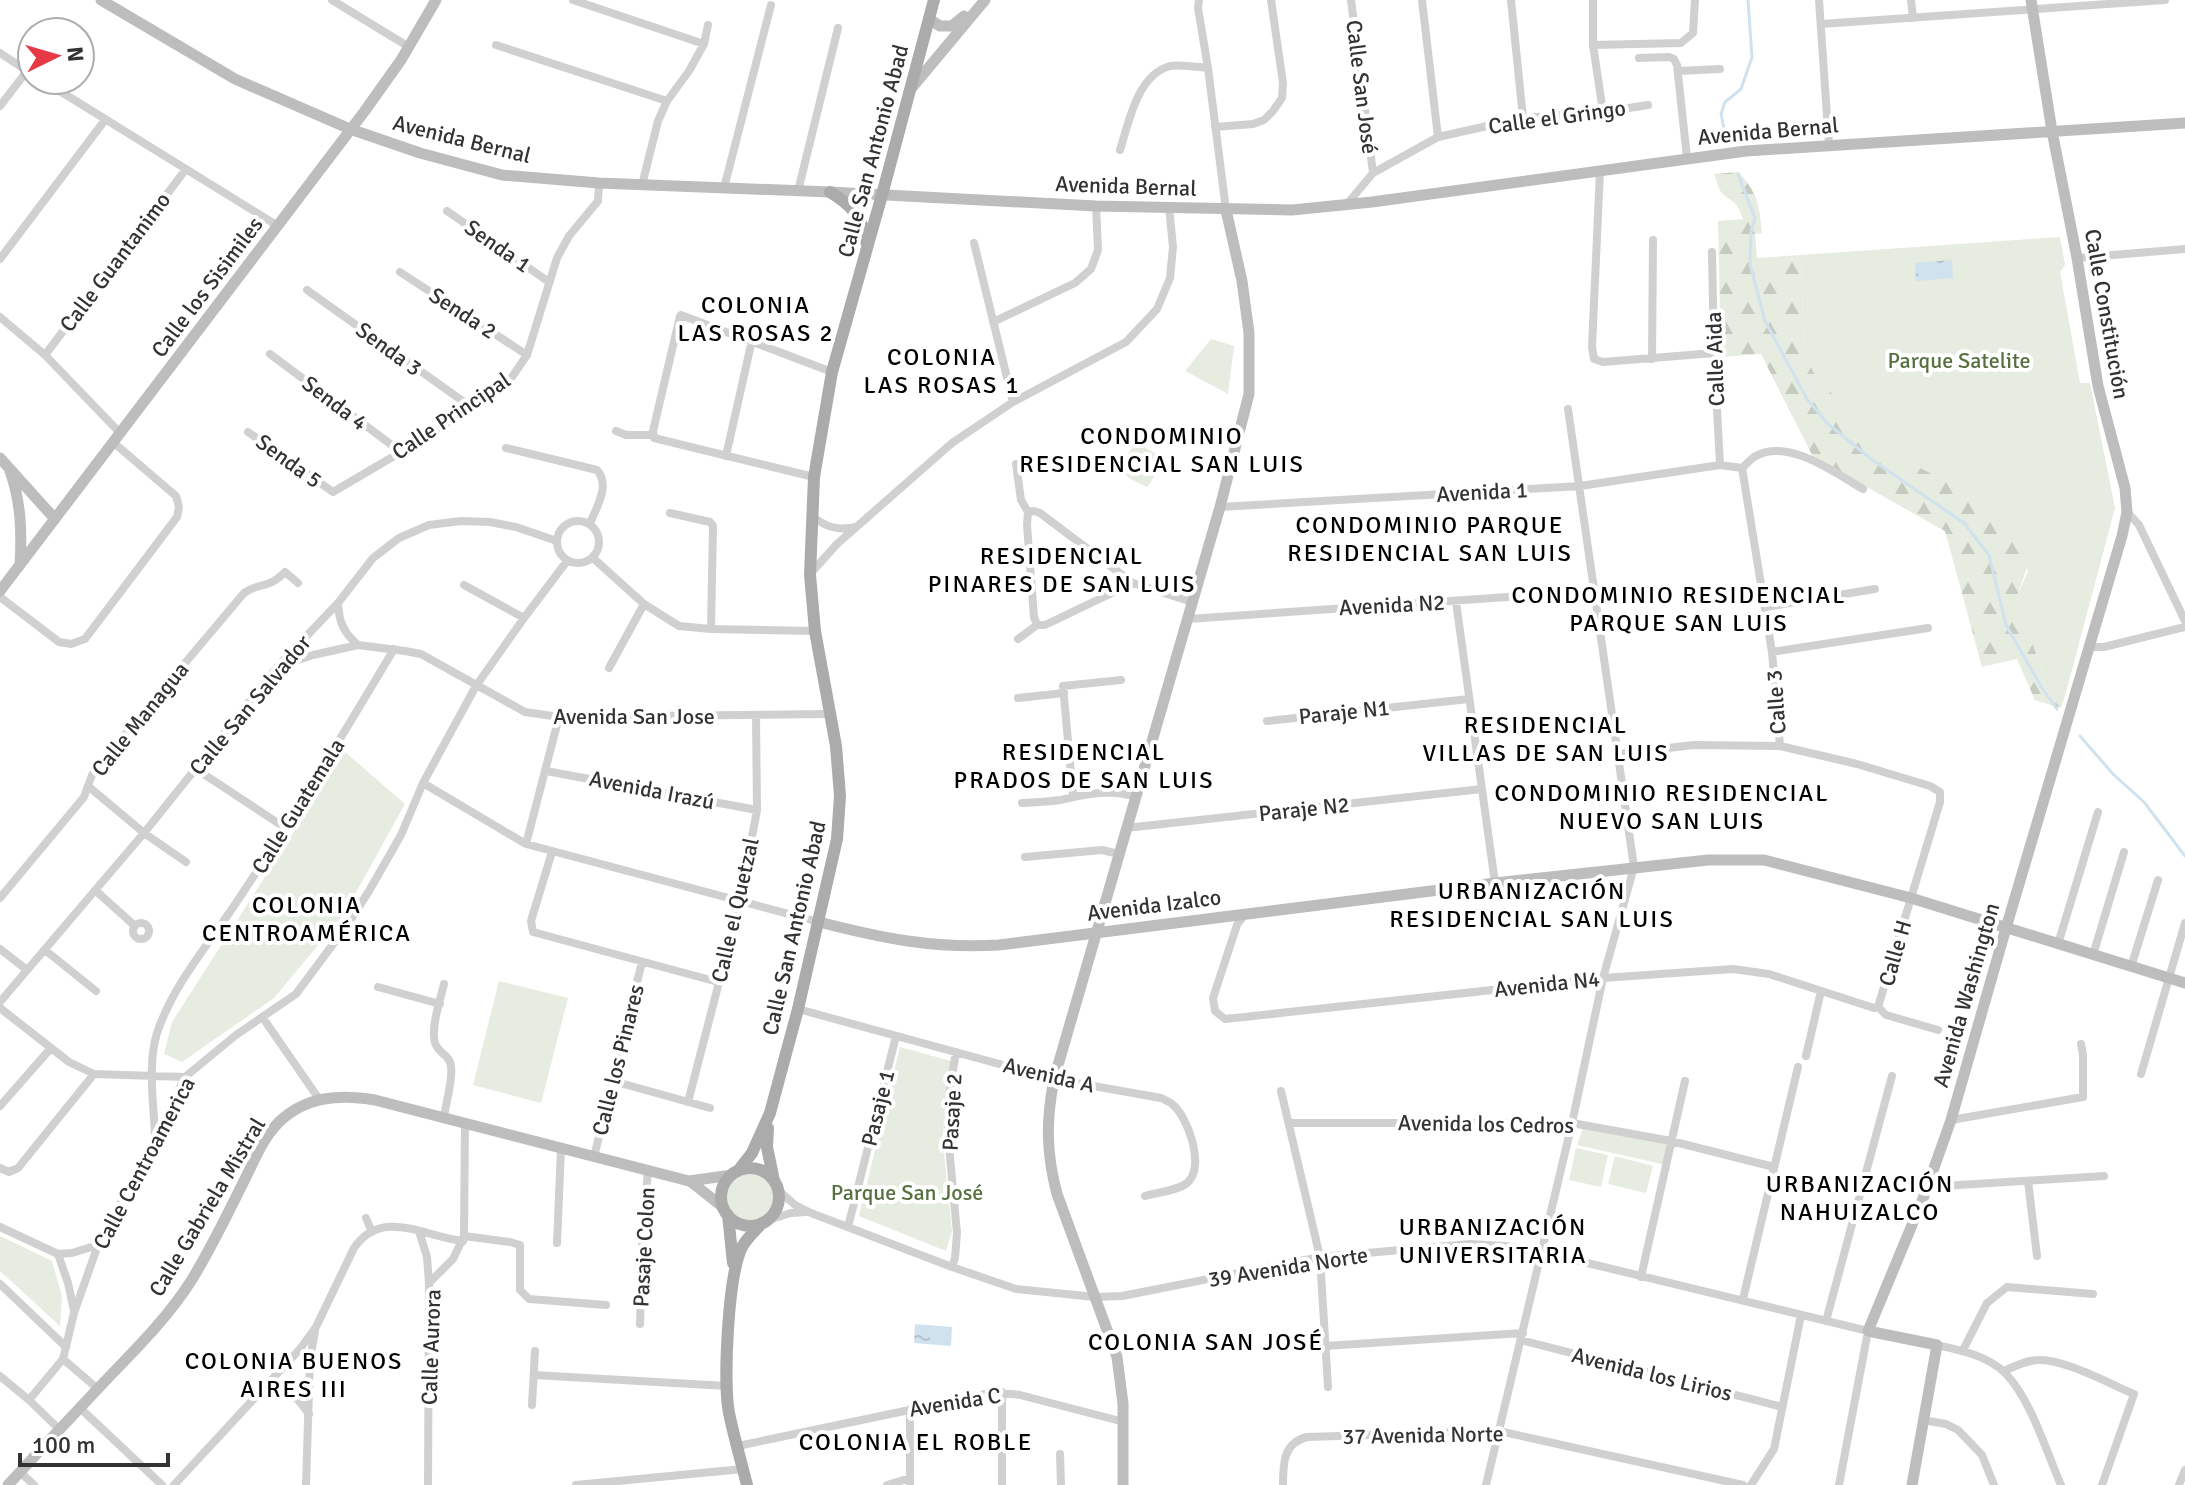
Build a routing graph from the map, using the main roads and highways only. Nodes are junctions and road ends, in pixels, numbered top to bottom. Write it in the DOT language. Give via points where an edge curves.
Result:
graph roads {
  1 [pos="101,0"];
  2 [pos="436,0"];
  3 [pos="934,0"];
  4 [pos="977,0"];
  5 [pos="985,0"];
  6 [pos="2031,5"];
  7 [pos="929,19"];
  8 [pos="910,90"];
  9 [pos="2185,123"];
  10 [pos="350,129"];
  11 [pos="2052,131"];
  12 [pos="830,192"];
  13 [pos="882,195"];
  14 [pos="1226,210"];
  15 [pos="867,250"];
  16 [pos="0,458"];
  17 [pos="10,471"];
  18 [pos="2127,512"];
  19 [pos="55,519"];
  20 [pos="20,566"];
  21 [pos="0,594"];
  22 [pos="819,922"];
  23 [pos="2006,928"];
  24 [pos="1097,932"];
  25 [pos="2185,983"];
  26 [pos="770,1113"];
  27 [pos="735,1173"];
  28 [pos="689,1181"];
  29 [pos="776,1186"];
  30 [pos="726,1211"];
  31 [pos="765,1222"];
  32 [pos="734,1274"];
  33 [pos="8,1485"];
  34 [pos="747,1485"];
  35 [pos="1123,1485"];
  36 [pos="1912,1485"];
  1 -- 10 [label="main road, Avenida Bernal" via="235,79"];
  2 -- 10 [label="main road, Calle los Sisimiles"];
  3 -- 7 [label="main road, Calle San Antonio Abad"];
  4 -- 7 [label="main road" via="952,26"];
  5 -- 8 [label="main road"];
  6 -- 11 [label="main road, Calle Constitución"];
  7 -- 8 [label="main road, Calle San Antonio Abad"];
  8 -- 13 [label="main road, Calle San Antonio Abad"];
  9 -- 11 [label="main road, Avenida Bernal"];
  10 -- 12 [label="main road, Avenida Bernal" via="502,175"];
  10 -- 19 [label="main road, Calle los Sisimiles"];
  11 -- 14 [label="main road, Avenida Bernal" via="1687,158 1346,205"];
  11 -- 18 [label="main road, Calle Constitución" via="2098,386"];
  12 -- 13 [label="main road, Avenida Bernal"];
  12 -- 15 [label="main road" via="858,215"];
  13 -- 14 [label="main road, Avenida Bernal"];
  13 -- 15 [label="main road, Calle San Antonio Abad"];
  14 -- 24 [label="main road" via="1249,333 1249,394"];
  15 -- 22 [label="main road, Calle San Antonio Abad" via="832,372 811,515 815,631 831,714 840,816"];
  16 -- 17 [label="main road"];
  17 -- 19 [label="main road"];
  17 -- 20 [label="main road" via="21,516"];
  18 -- 23 [label="main road, Avenida Washington"];
  19 -- 20 [label="main road, Calle los Sisimiles"];
  20 -- 21 [label="main road, Calle los Sisimiles"];
  22 -- 24 [label="main road, Avenida Izalco" via="906,942 974,947"];
  22 -- 26 [label="main road, Calle San Antonio Abad"];
  23 -- 24 [label="main road, Avenida Izalco" via="1764,860 1708,860"];
  23 -- 25 [label="main road, Avenida Izalco"];
  23 -- 36 [label="main road, Avenida Washington" via="1951,1120 1868,1331 1937,1345"];
  24 -- 35 [label="main road" via="1054,1079 1047,1128 1051,1171 1117,1357"];
  26 -- 27 [label="main road, Calle San Antonio Abad" via="752,1153"];
  26 -- 29 [label="main road, Calle San Antonio Abad" via="767,1147"];
  27 -- 28 [label="main road, Calle Gabriela Mistral"];
  27 -- 29 [label="main road" via="757,1169"];
  27 -- 30 [label="main road" via="722,1191"];
  28 -- 30 [label="main road, Calle Gabriela Mistral"];
  28 -- 33 [label="main road, Calle Gabriela Mistral" via="353,1096 329,1096 298,1107 264,1140 190,1283"];
  29 -- 31 [label="main road" via="777,1208"];
  30 -- 31 [label="main road" via="744,1225"];
  30 -- 32 [label="main road"];
  31 -- 32 [label="main road" via="743,1246"];
  32 -- 34 [label="main road" via="728,1410"];
}
